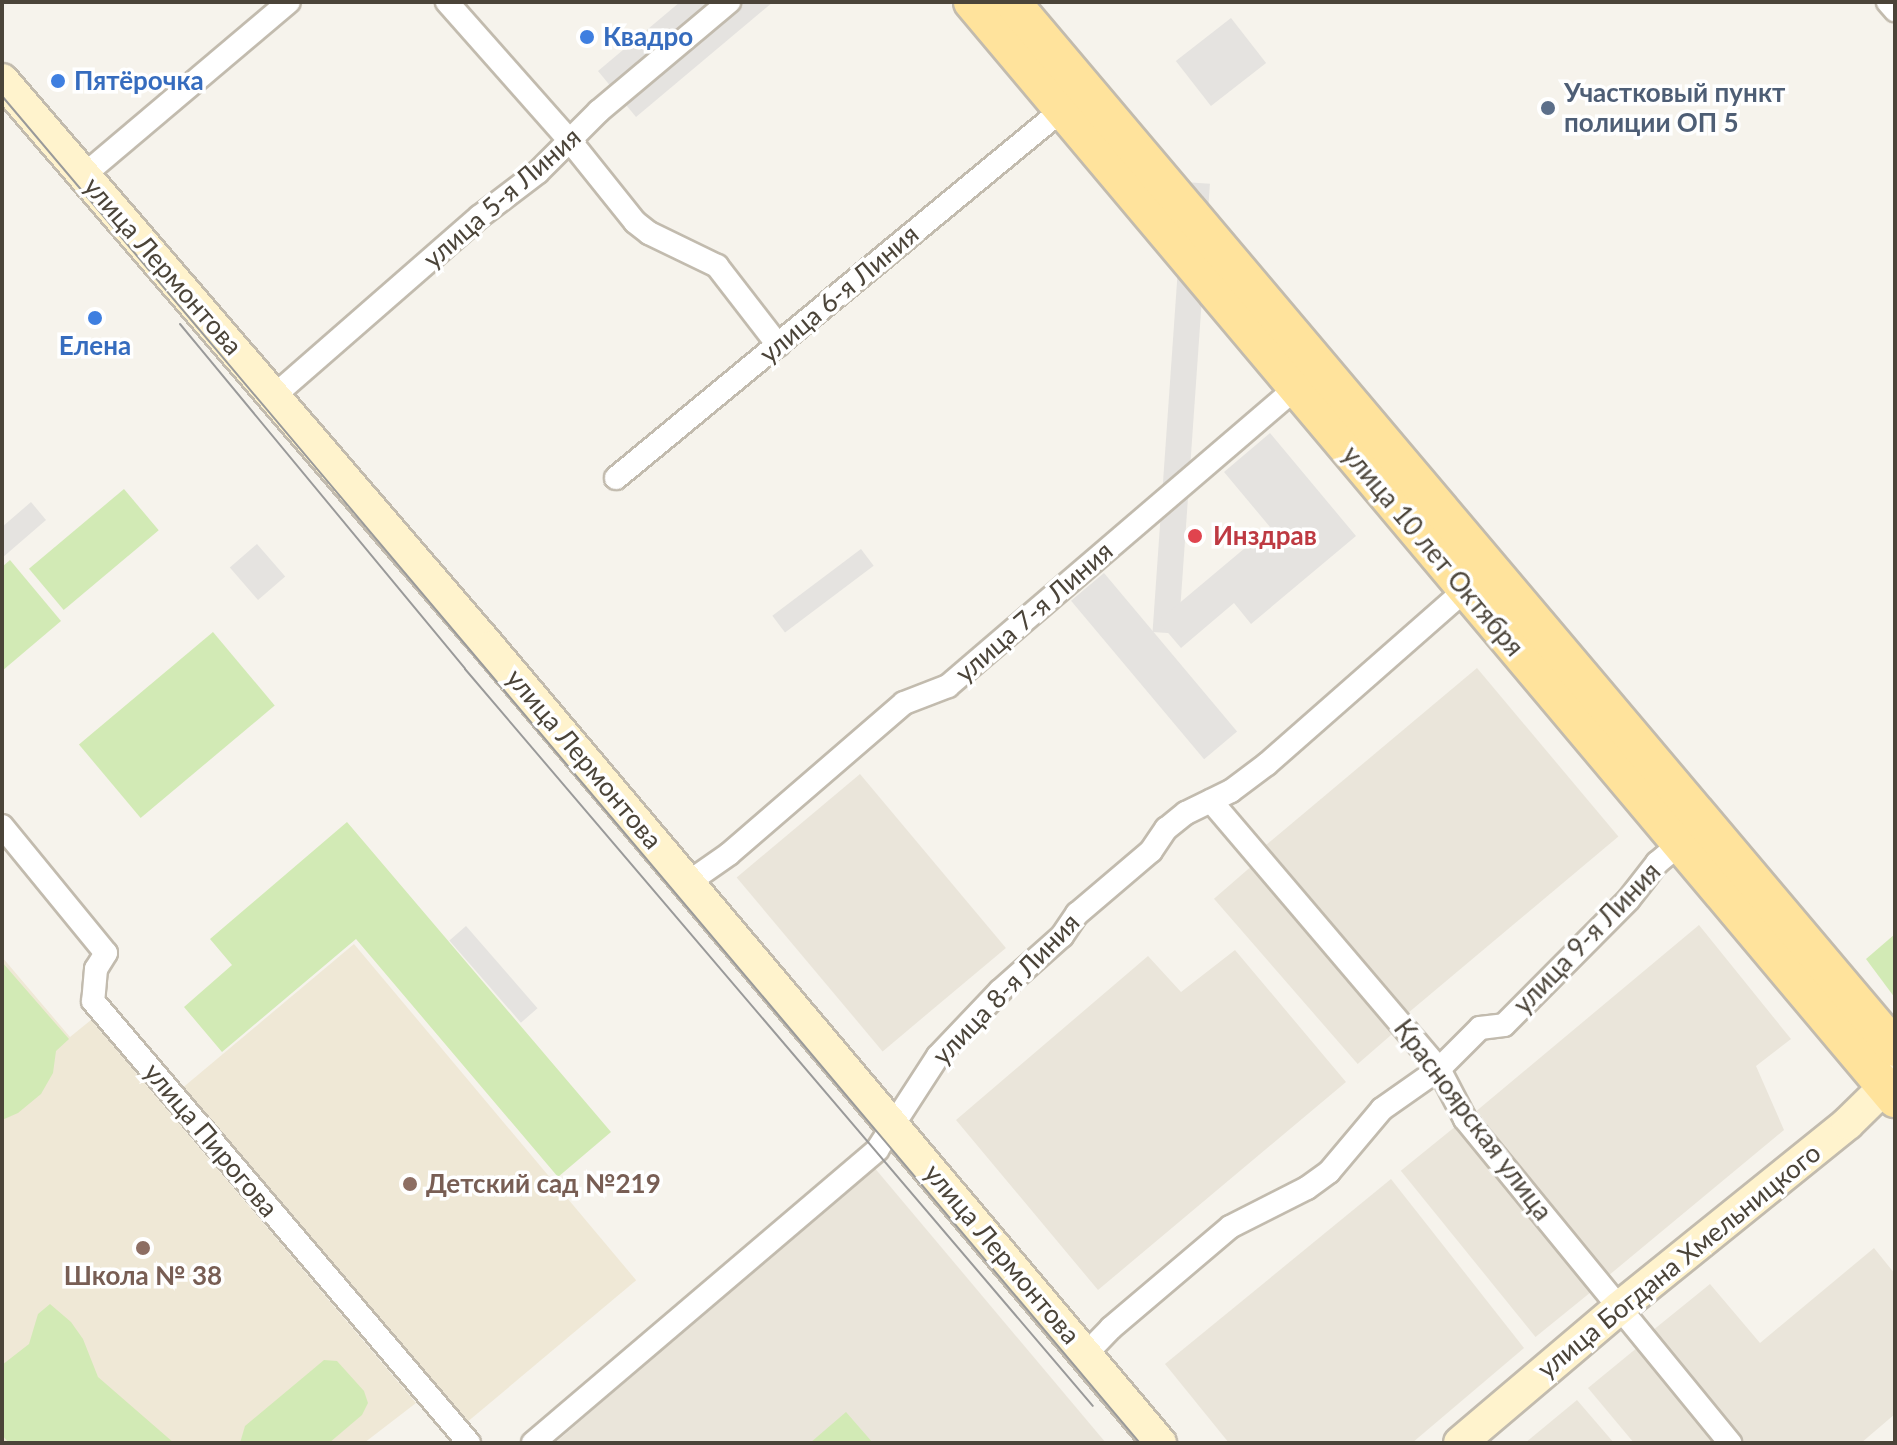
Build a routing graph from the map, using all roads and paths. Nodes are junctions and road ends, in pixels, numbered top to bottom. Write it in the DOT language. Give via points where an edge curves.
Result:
graph roads {
  1 [pos="289,2"];
  2 [pos="447,2"];
  3 [pos="729,2"];
  4 [pos="972,2"];
  5 [pos="1012,2"];
  6 [pos="1888,2"];
  7 [pos="1895,10"];
  8 [pos="2,80"];
  9 [pos="1062,110"];
  10 [pos="571,142"];
  11 [pos="84,175"];
  12 [pos="778,345"];
  13 [pos="1296,388"];
  14 [pos="275,395"];
  15 [pos="616,478"];
  16 [pos="1465,590"];
  17 [pos="1211,801"];
  18 [pos="2,826"];
  19 [pos="1680,844"];
  20 [pos="689,882"];
  21 [pos="1895,1048"];
  22 [pos="1439,1069"];
  23 [pos="1892,1088"];
  24 [pos="894,1124"];
  25 [pos="1619,1308"];
  26 [pos="1086,1354"];
  27 [pos="469,1443"];
  28 [pos="533,1443"];
  29 [pos="1160,1443"];
  30 [pos="1460,1443"];
  31 [pos="1730,1443"];
  1 -- 11 [label="street"];
  2 -- 10 [label="street"];
  3 -- 10 [label="street, улица 5-я Линия" via="599,111"];
  4 -- 9 [label="main road, улица 10 лет Октября"];
  5 -- 21 [label="main road, улица 10 лет Октября"];
  6 -- 7 [label="street"];
  8 -- 11 [label="main road, улица Лермонтова"];
  9 -- 12 [label="street, улица 6-я Линия"];
  9 -- 13 [label="main road, улица 10 лет Октября"];
  10 -- 12 [label="street" via="635,222 717,266"];
  10 -- 14 [label="street, улица 5-я Линия"];
  11 -- 14 [label="main road, улица Лермонтова"];
  12 -- 15 [label="street, улица 6-я Линия"];
  13 -- 16 [label="main road, улица 10 лет Октября"];
  13 -- 20 [label="street, улица 7-я Линия" via="948,686 904,703 729,854"];
  14 -- 20 [label="main road, улица Лермонтова"];
  16 -- 17 [label="street, улица 8-я Линия" via="1267,764"];
  16 -- 19 [label="main road, улица 10 лет Октября"];
  17 -- 22 [label="street, Красноярская улица"];
  17 -- 24 [label="street, улица 8-я Линия" via="1166,829 1151,851 1077,914 1062,936 1000,991 938,1056"];
  18 -- 27 [label="street, улица Пирогова" via="106,953 96,969 93,1001"];
  19 -- 22 [label="street, улица 9-я Линия" via="1504,1025 1480,1028"];
  19 -- 23 [label="main road, улица 10 лет Октября"];
  20 -- 24 [label="main road, улица Лермонтова"];
  22 -- 25 [label="street, Красноярская улица" via="1465,1119"];
  22 -- 26 [label="street, улица 9-я Линия" via="1382,1109 1329,1172 1230,1227"];
  23 -- 25 [label="main road, улица Богдана Хмельницкого"];
  24 -- 26 [label="main road, улица Лермонтова"];
  24 -- 28 [label="street, улица 8-я Линия" via="877,1150"];
  25 -- 30 [label="main road, улица Богдана Хмельницкого"];
  25 -- 31 [label="street, Красноярская улица"];
  26 -- 29 [label="main road, улица Лермонтова"];
}
